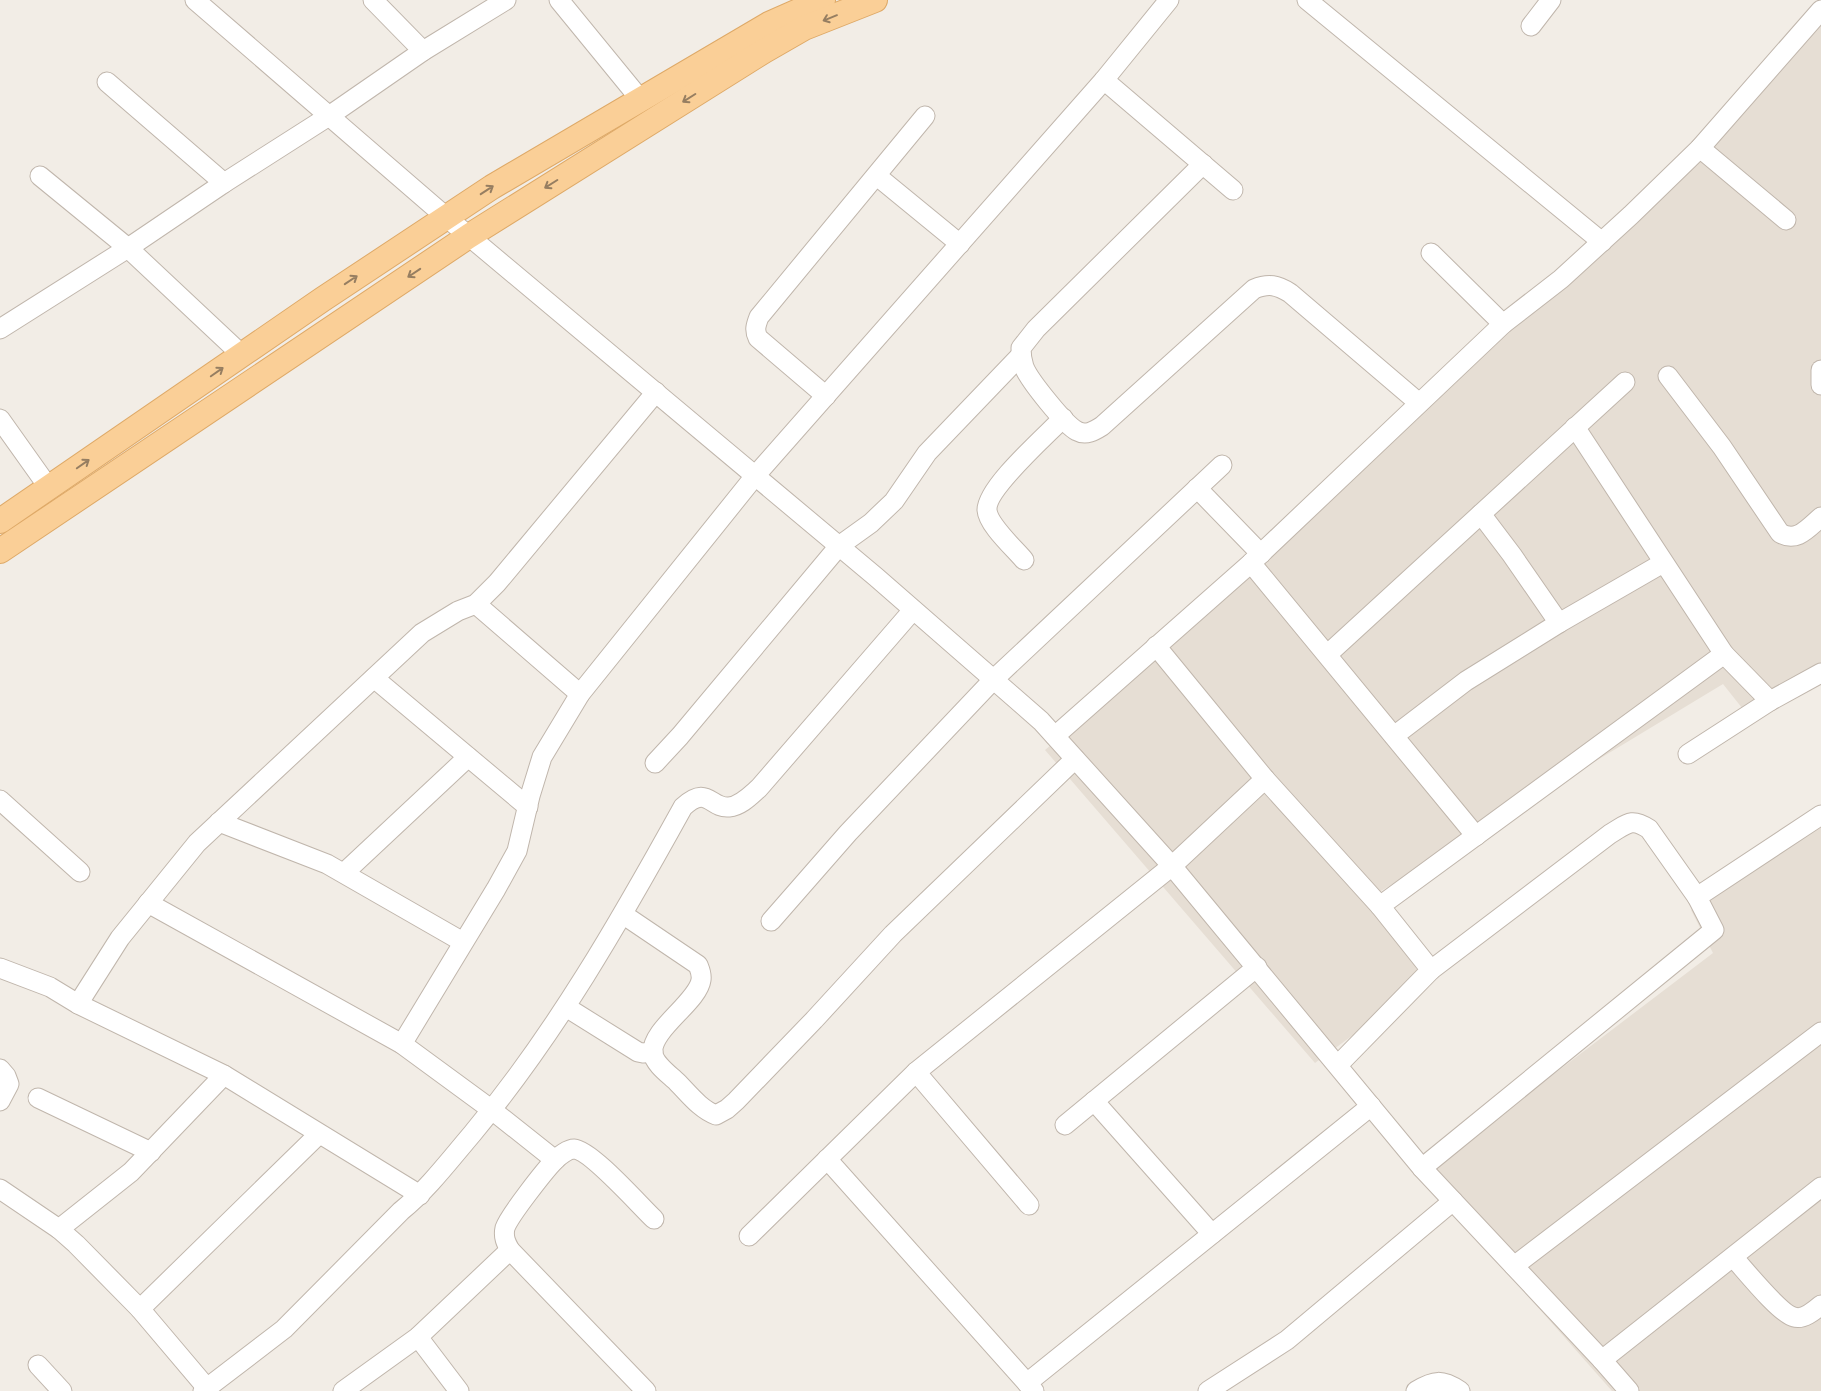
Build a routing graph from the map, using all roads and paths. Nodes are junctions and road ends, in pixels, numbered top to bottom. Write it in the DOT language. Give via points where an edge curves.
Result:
graph roads {
  1 [pos="195,0"];
  2 [pos="373,0"];
  3 [pos="506,0"];
  4 [pos="560,0"];
  5 [pos="823,0"];
  6 [pos="875,0"];
  7 [pos="1169,0"];
  8 [pos="1307,0"];
  9 [pos="1550,0"];
  10 [pos="1821,10"];
  11 [pos="1532,26"];
  12 [pos="423,51"];
  13 [pos="1104,80"];
  14 [pos="107,82"];
  15 [pos="640,100"];
  16 [pos="329,116"];
  17 [pos="925,116"];
  18 [pos="1700,148"];
  19 [pos="1203,164"];
  20 [pos="40,176"];
  21 [pos="877,176"];
  22 [pos="224,183"];
  23 [pos="1233,190"];
  24 [pos="446,217"];
  25 [pos="1786,220"];
  26 [pos="469,236"];
  27 [pos="1602,242"];
  28 [pos="960,244"];
  29 [pos="128,248"];
  30 [pos="1431,253"];
  31 [pos="1503,324"];
  32 [pos="0,329"];
  33 [pos="242,355"];
  34 [pos="1021,355"];
  35 [pos="1821,370"];
  36 [pos="1668,376"];
  37 [pos="1625,382"];
  38 [pos="1821,384"];
  39 [pos="656,392"];
  40 [pos="826,396"];
  41 [pos="1420,403"];
  42 [pos="1063,418"];
  43 [pos="0,419"];
  44 [pos="1575,427"];
  45 [pos="1222,465"];
  46 [pos="755,476"];
  47 [pos="49,488"];
  48 [pos="1197,488"];
  49 [pos="1481,514"];
  50 [pos="1821,518"];
  51 [pos="0,522"];
  52 [pos="839,546"];
  53 [pos="0,551"];
  54 [pos="1256,559"];
  55 [pos="1024,560"];
  56 [pos="1664,562"];
  57 [pos="476,604"];
  58 [pos="913,610"];
  59 [pos="1559,623"];
  60 [pos="1156,646"];
  61 [pos="1328,654"];
  62 [pos="1724,654"];
  63 [pos="1821,672"];
  64 [pos="374,678"];
  65 [pos="993,680"];
  66 [pos="580,694"];
  67 [pos="1770,702"];
  68 [pos="1055,736"];
  69 [pos="1394,736"];
  70 [pos="1688,754"];
  71 [pos="468,757"];
  72 [pos="1075,759"];
  73 [pos="655,763"];
  74 [pos="1265,779"];
  75 [pos="0,800"];
  76 [pos="528,807"];
  77 [pos="1821,815"];
  78 [pos="219,822"];
  79 [pos="1476,836"];
  80 [pos="1172,866"];
  81 [pos="80,872"];
  82 [pos="344,873"];
  83 [pos="1697,897"];
  84 [pos="148,903"];
  85 [pos="1380,906"];
  86 [pos="624,915"];
  87 [pos="771,922"];
  88 [pos="463,942"];
  89 [pos="1257,967"];
  90 [pos="0,968"];
  91 [pos="1430,970"];
  92 [pos="78,1004"];
  93 [pos="566,1008"];
  94 [pos="1821,1032"];
  95 [pos="402,1044"];
  96 [pos="653,1052"];
  97 [pos="1338,1065"];
  98 [pos="0,1069"];
  99 [pos="916,1072"];
  100 [pos="224,1075"];
  101 [pos="38,1098"];
  102 [pos="0,1102"];
  103 [pos="1094,1102"];
  104 [pos="1372,1106"];
  105 [pos="492,1110"];
  106 [pos="1065,1125"];
  107 [pos="319,1134"];
  108 [pos="151,1152"];
  109 [pos="827,1159"];
  110 [pos="555,1160"];
  111 [pos="1422,1168"];
  112 [pos="1821,1186"];
  113 [pos="0,1190"];
  114 [pos="420,1195"];
  115 [pos="1454,1201"];
  116 [pos="1029,1205"];
  117 [pos="654,1219"];
  118 [pos="59,1229"];
  119 [pos="1212,1234"];
  120 [pos="748,1236"];
  121 [pos="510,1250"];
  122 [pos="1733,1257"];
  123 [pos="1514,1266"];
  124 [pos="1821,1305"];
  125 [pos="140,1309"];
  126 [pos="418,1337"];
  127 [pos="1602,1360"];
  128 [pos="38,1365"];
  129 [pos="1030,1387"];
  130 [pos="204,1389"];
  131 [pos="62,1391"];
  132 [pos="343,1391"];
  133 [pos="460,1391"];
  134 [pos="646,1391"];
  135 [pos="1208,1391"];
  136 [pos="1416,1391"];
  137 [pos="1460,1391"];
  138 [pos="1629,1391"];
  1 -- 16 [label="street"];
  2 -- 12 [label="street"];
  3 -- 12 [label="street"];
  4 -- 15 [label="street"];
  5 -- 15 [label="main road" via="769,24"];
  6 -- 26 [label="main road, one-way" via="804,28 764,51"];
  7 -- 13 [label="street"];
  8 -- 27 [label="street"];
  9 -- 11 [label="street"];
  10 -- 18 [label="street"];
  12 -- 16 [label="street"];
  13 -- 19 [label="street"];
  13 -- 28 [label="street"];
  14 -- 22 [label="street"];
  24 -- 15 [label="main road, one-way"];
  16 -- 22 [label="street"];
  16 -- 24 [label="street"];
  17 -- 21 [label="street"];
  18 -- 25 [label="street"];
  18 -- 27 [label="street"];
  19 -- 23 [label="street"];
  19 -- 34 [label="street" via="1036,329 1021,348"];
  20 -- 29 [label="street"];
  21 -- 28 [label="street"];
  21 -- 40 [label="street" via="756,325 758,338"];
  22 -- 29 [label="street"];
  24 -- 26 [label="street"];
  33 -- 24 [label="main road, one-way"];
  26 -- 39 [label="street"];
  26 -- 53 [label="main road, one-way"];
  27 -- 31 [label="street"];
  28 -- 40 [label="street"];
  29 -- 32 [label="street"];
  29 -- 33 [label="street"];
  30 -- 31 [label="street"];
  31 -- 41 [label="street"];
  47 -- 33 [label="main road, one-way"];
  34 -- 42 [label="street" via="1030,379"];
  34 -- 52 [label="street" via="927,452 894,501 872,523"];
  35 -- 38 [label="street"];
  36 -- 50 [label="street" via="1722,447 1780,533 1794,537"];
  37 -- 44 [label="street"];
  39 -- 46 [label="street"];
  39 -- 57 [label="street"];
  40 -- 46 [label="street"];
  41 -- 42 [label="street" via="1290,293 1277,285 1265,284 1254,289 1102,426 1085,433 1077,431"];
  41 -- 54 [label="street"];
  42 -- 55 [label="street" via="1000,483 988,501 990,520"];
  43 -- 47 [label="street"];
  44 -- 49 [label="street"];
  44 -- 56 [label="street"];
  45 -- 48 [label="street"];
  46 -- 52 [label="street"];
  46 -- 66 [label="street"];
  47 -- 51 [label="main road"];
  48 -- 54 [label="street"];
  48 -- 65 [label="street"];
  49 -- 59 [label="street"];
  49 -- 61 [label="street"];
  52 -- 58 [label="street"];
  52 -- 73 [label="street"];
  54 -- 60 [label="street"];
  54 -- 61 [label="street"];
  56 -- 59 [label="street"];
  56 -- 62 [label="street"];
  57 -- 64 [label="street" via="422,633"];
  57 -- 66 [label="street"];
  58 -- 65 [label="street"];
  58 -- 86 [label="street" via="749,797 737,805 723,807 711,799 700,797 683,807"];
  59 -- 69 [label="street" via="1466,681"];
  60 -- 68 [label="street"];
  60 -- 74 [label="street"];
  61 -- 69 [label="street"];
  62 -- 67 [label="street"];
  62 -- 79 [label="street"];
  63 -- 67 [label="street"];
  64 -- 71 [label="street"];
  64 -- 78 [label="street"];
  65 -- 68 [label="street"];
  65 -- 87 [label="street" via="848,832"];
  66 -- 76 [label="street" via="542,757"];
  67 -- 70 [label="street"];
  68 -- 72 [label="street"];
  69 -- 79 [label="street"];
  71 -- 76 [label="street"];
  71 -- 82 [label="street"];
  72 -- 80 [label="street"];
  72 -- 96 [label="street" via="893,934 727,1109 716,1115 703,1108 660,1065"];
  74 -- 80 [label="street"];
  74 -- 85 [label="street"];
  75 -- 81 [label="street"];
  76 -- 88 [label="street" via="517,850"];
  77 -- 83 [label="street"];
  78 -- 82 [label="street"];
  78 -- 84 [label="street" via="197,843"];
  79 -- 85 [label="street"];
  80 -- 89 [label="street"];
  80 -- 99 [label="street"];
  82 -- 88 [label="street"];
  83 -- 91 [label="street" via="1649,829 1639,822 1629,823"];
  83 -- 111 [label="street" via="1714,930"];
  84 -- 92 [label="street" via="120,938"];
  84 -- 95 [label="street"];
  85 -- 91 [label="street"];
  86 -- 93 [label="street"];
  86 -- 96 [label="street" via="688,957 702,973 699,988 660,1035"];
  88 -- 95 [label="street"];
  89 -- 97 [label="street"];
  89 -- 103 [label="street"];
  90 -- 92 [label="street" via="50,988"];
  91 -- 97 [label="street"];
  92 -- 100 [label="street"];
  93 -- 96 [label="street" via="638,1052"];
  93 -- 105 [label="street"];
  94 -- 123 [label="street"];
  95 -- 105 [label="street"];
  97 -- 104 [label="street"];
  98 -- 102 [label="street" via="9,1084"];
  99 -- 109 [label="street"];
  99 -- 116 [label="street"];
  100 -- 107 [label="street"];
  100 -- 108 [label="street"];
  101 -- 108 [label="street"];
  103 -- 106 [label="street"];
  103 -- 119 [label="street"];
  104 -- 111 [label="street"];
  104 -- 119 [label="street"];
  105 -- 110 [label="street"];
  105 -- 114 [label="street"];
  107 -- 114 [label="street"];
  107 -- 125 [label="street"];
  108 -- 118 [label="street" via="131,1172"];
  109 -- 120 [label="street"];
  109 -- 129 [label="street"];
  110 -- 117 [label="street" via="574,1149 583,1152"];
  110 -- 121 [label="street" via="505,1229 504,1240"];
  111 -- 115 [label="street"];
  112 -- 122 [label="street"];
  113 -- 118 [label="street"];
  114 -- 130 [label="street" via="400,1211 284,1329"];
  115 -- 123 [label="street"];
  115 -- 135 [label="street" via="1287,1340"];
  118 -- 125 [label="street"];
  119 -- 129 [label="street"];
  121 -- 126 [label="street"];
  121 -- 134 [label="street"];
  122 -- 124 [label="street" via="1794,1318 1803,1317"];
  122 -- 127 [label="street"];
  123 -- 127 [label="street"];
  125 -- 130 [label="street"];
  126 -- 132 [label="street"];
  126 -- 133 [label="street"];
  127 -- 138 [label="street"];
  128 -- 131 [label="street"];
  136 -- 137 [label="street" via="1438,1381"];
}
